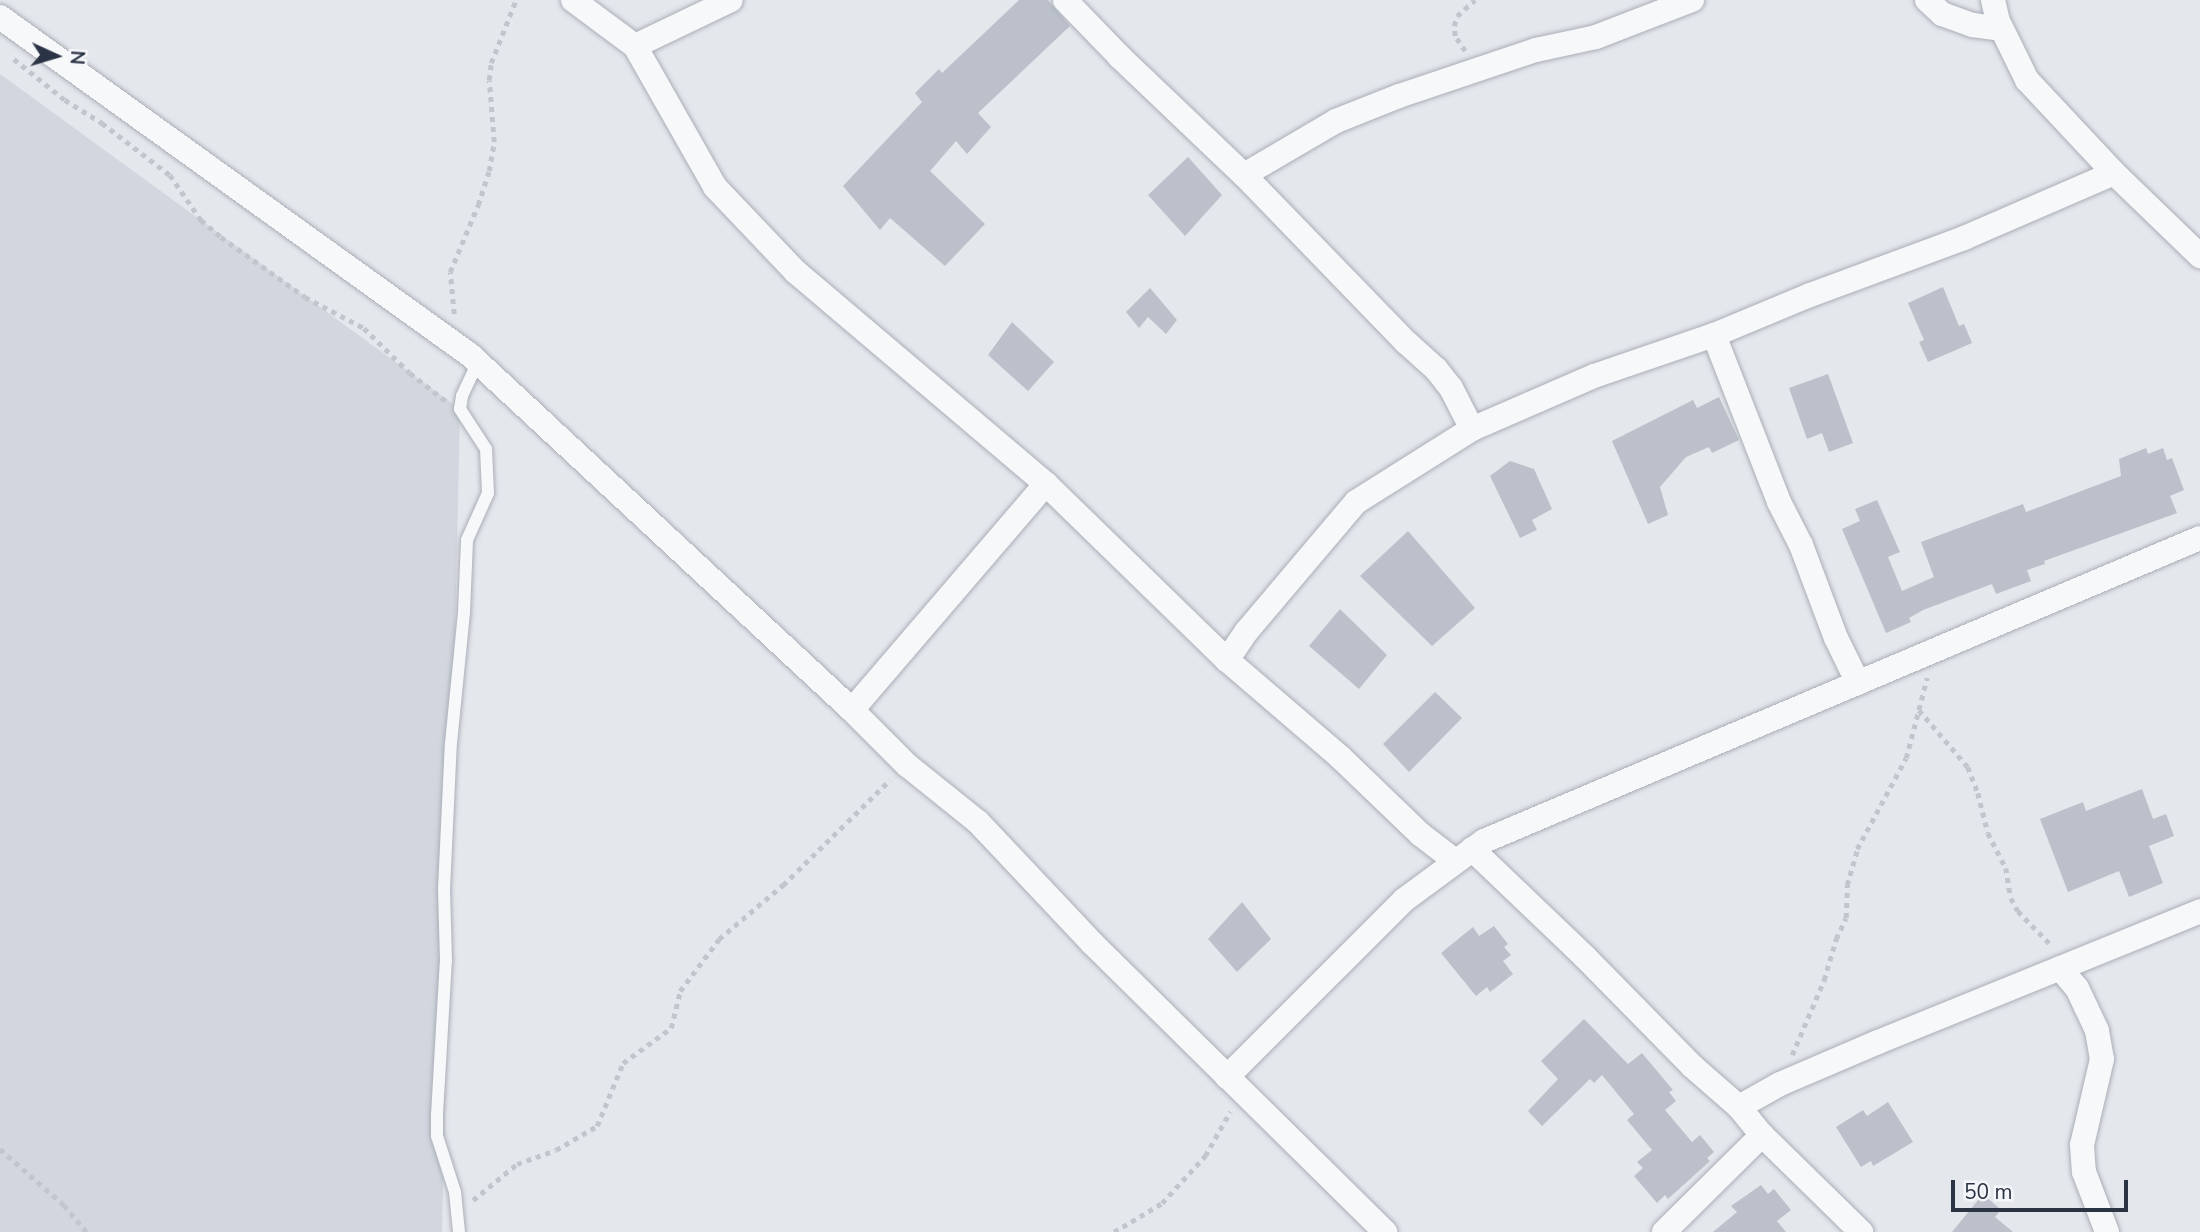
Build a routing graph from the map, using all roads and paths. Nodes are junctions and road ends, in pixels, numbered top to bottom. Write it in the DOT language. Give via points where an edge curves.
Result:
graph roads {
  1 [pos="516,0"];
  2 [pos="573,0"];
  3 [pos="731,0"];
  4 [pos="1065,0"];
  5 [pos="1475,0"];
  6 [pos="1692,0"];
  7 [pos="1927,0"];
  8 [pos="1993,0"];
  9 [pos="0,17"];
  10 [pos="2001,29"];
  11 [pos="635,46"];
  12 [pos="8,54"];
  13 [pos="1475,71"];
  14 [pos="2115,173"];
  15 [pos="1244,175"];
  16 [pos="2200,256"];
  17 [pos="1714,335"];
  18 [pos="469,354"];
  19 [pos="460,409"];
  20 [pos="1472,429"];
  21 [pos="1046,484"];
  22 [pos="2200,538"];
  23 [pos="1936,647"];
  24 [pos="1227,660"];
  25 [pos="1858,683"];
  26 [pos="1919,709"];
  27 [pos="852,710"];
  28 [pos="907,765"];
  29 [pos="1464,855"];
  30 [pos="2200,911"];
  31 [pos="2064,967"];
  32 [pos="1234,1084"];
  33 [pos="1780,1084"];
  34 [pos="1739,1107"];
  35 [pos="1762,1135"];
  36 [pos="0,1149"];
  37 [pos="458,1214"];
  38 [pos="87,1232"];
  39 [pos="458,1232"];
  40 [pos="1114,1232"];
  41 [pos="1385,1232"];
  42 [pos="1664,1232"];
  43 [pos="1861,1232"];
  44 [pos="2107,1232"];
  1 -- 18 [label="path" via="490,71 488,101 494,142 489,171 450,272"];
  2 -- 11 [label="street"];
  3 -- 11 [label="street"];
  4 -- 15 [label="street"];
  5 -- 13 [label="path" via="1457,16 1454,26"];
  6 -- 13 [label="street" via="1596,37 1536,50"];
  7 -- 10 [label="street" via="1942,14"];
  8 -- 10 [label="street"];
  9 -- 18 [label="street"];
  10 -- 14 [label="street" via="2026,80"];
  11 -- 21 [label="street" via="715,187 796,272"];
  12 -- 19 [label="path" via="170,175 201,220 221,237 305,297 364,328 411,373"];
  13 -- 15 [label="street" via="1336,121"];
  14 -- 16 [label="street"];
  14 -- 17 [label="street" via="1964,238"];
  15 -- 20 [label="street" via="1436,369"];
  17 -- 20 [label="street" via="1594,376"];
  17 -- 25 [label="street" via="1779,502"];
  18 -- 19 [label="lane"];
  18 -- 27 [label="street"];
  19 -- 37 [label="lane" via="486,449 489,471 485,501 467,540 450,743 437,1136"];
  20 -- 24 [label="street" via="1356,502"];
  21 -- 24 [label="street"];
  21 -- 27 [label="street"];
  22 -- 23 [label="street"];
  23 -- 25 [label="street"];
  23 -- 26 [label="path"];
  24 -- 29 [label="street" via="1340,757 1420,834"];
  25 -- 29 [label="street" via="1484,841"];
  26 -- 31 [label="path" via="1968,767 1987,833 2006,868 2015,906"];
  26 -- 33 [label="path" via="1906,758 1857,849 1847,886 1846,918"];
  27 -- 28 [label="street"];
  28 -- 32 [label="street" via="978,822"];
  28 -- 37 [label="path" via="783,885 719,939 680,991 671,1028 623,1063 597,1126 556,1150 517,1164"];
  29 -- 32 [label="street" via="1404,900"];
  29 -- 34 [label="street" via="1585,957"];
  30 -- 31 [label="street"];
  31 -- 33 [label="street"];
  31 -- 44 [label="street" via="2097,1031 2102,1059 2082,1145 2084,1172"];
  32 -- 40 [label="path" via="1205,1156 1162,1203"];
  32 -- 41 [label="street"];
  33 -- 34 [label="street"];
  34 -- 35 [label="street"];
  35 -- 42 [label="street"];
  35 -- 43 [label="street"];
  36 -- 38 [label="path" via="64,1205"];
  37 -- 39 [label="lane"];
}
